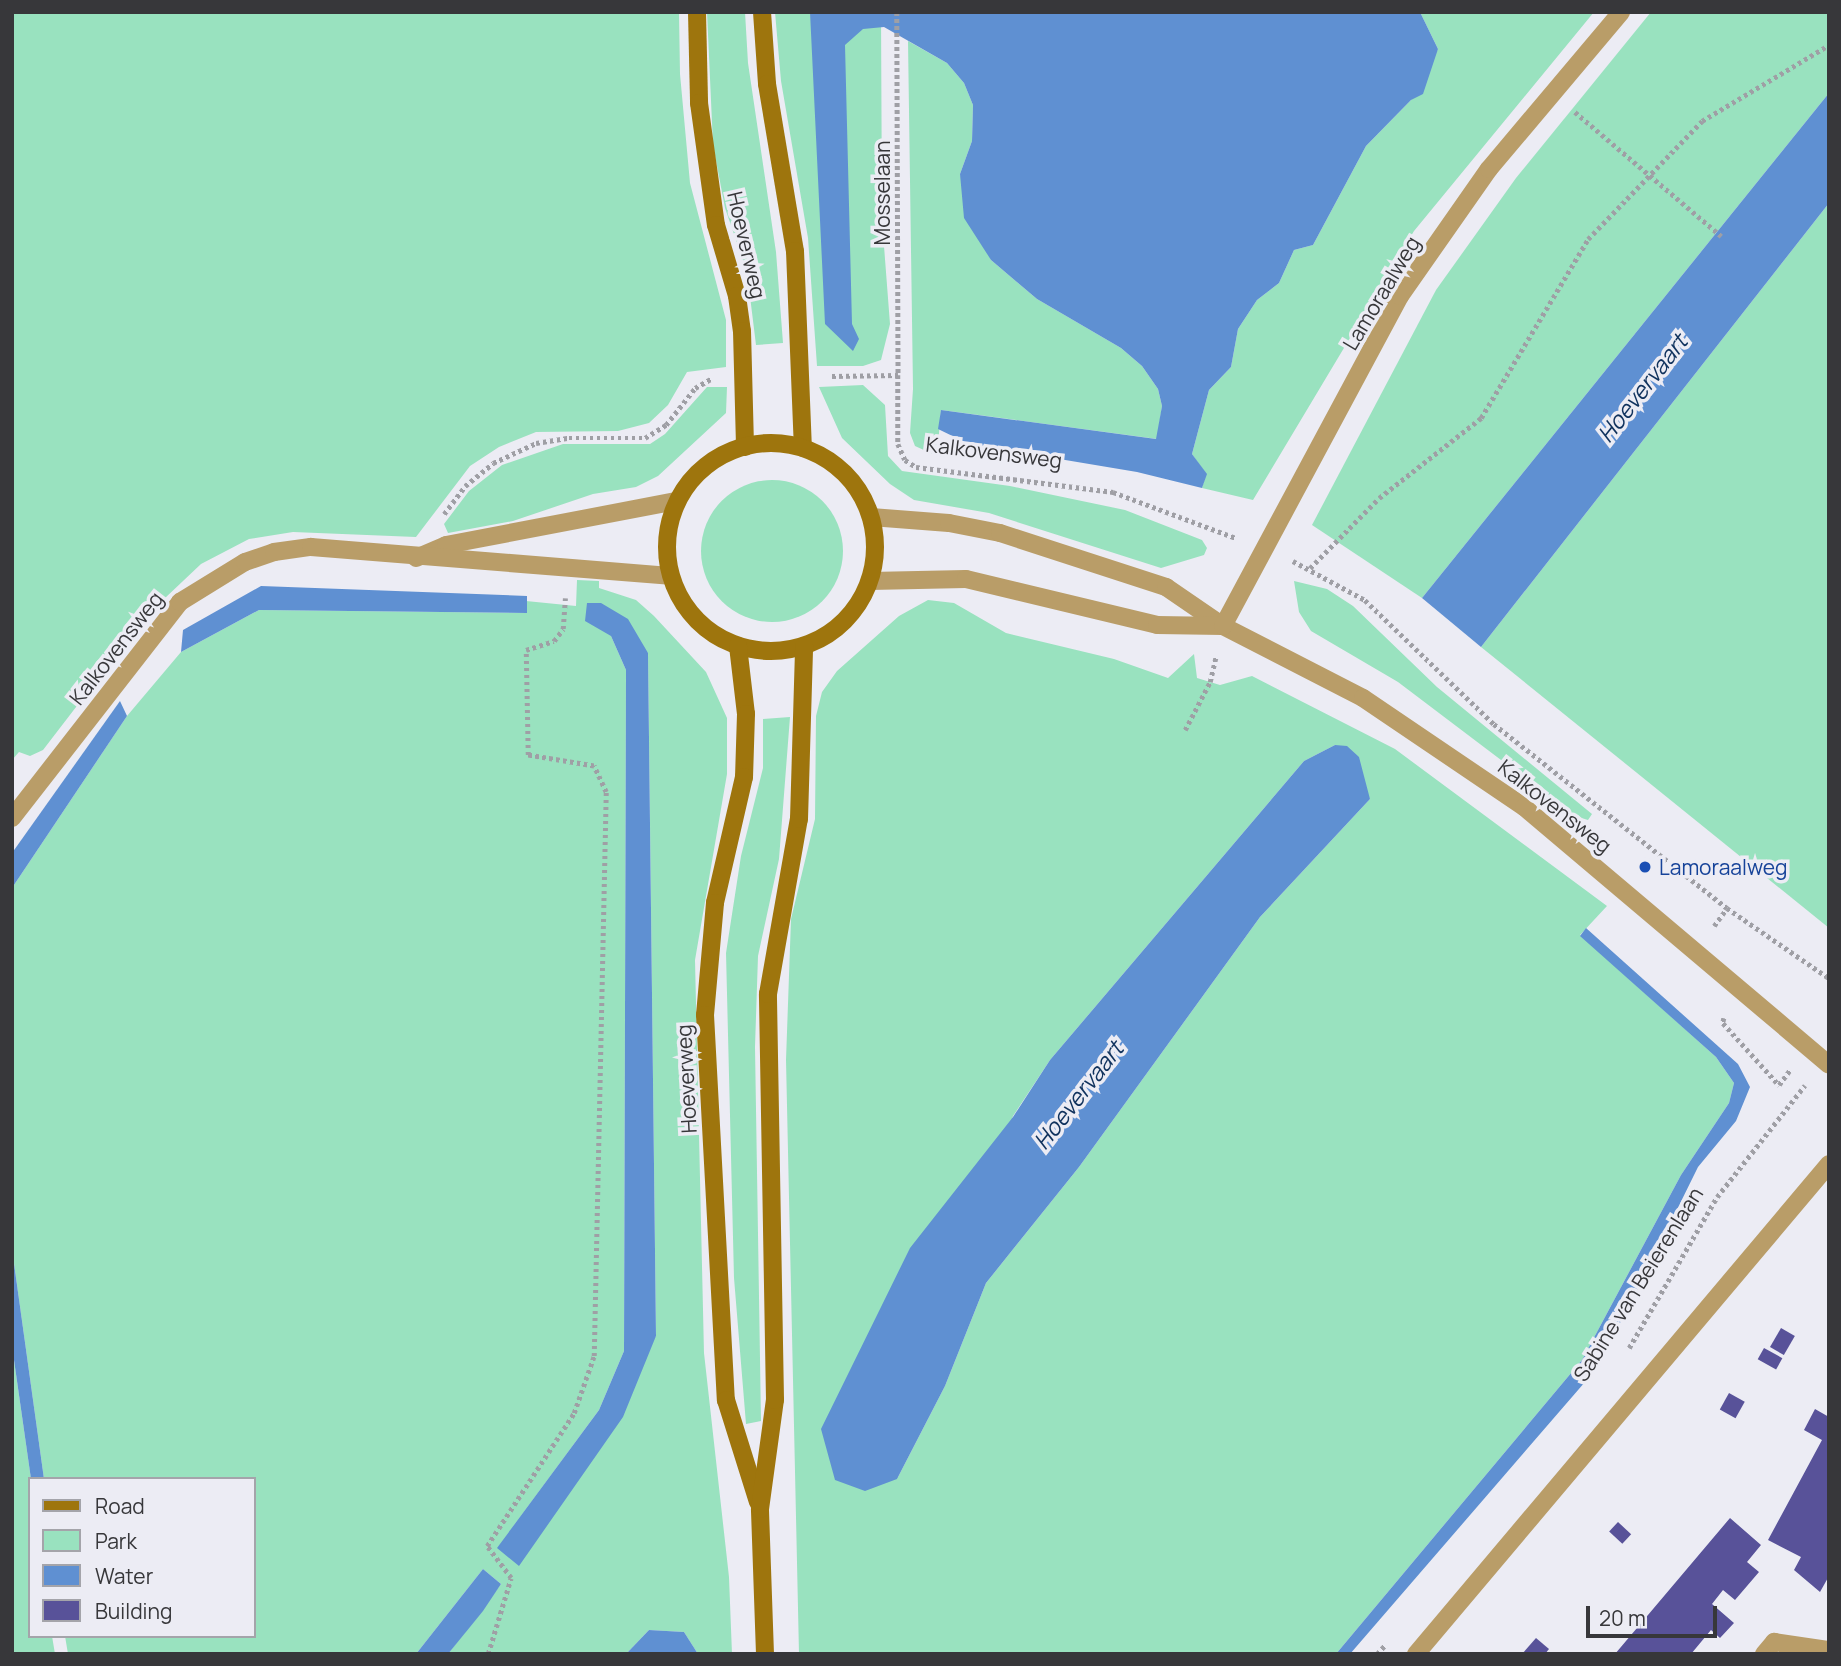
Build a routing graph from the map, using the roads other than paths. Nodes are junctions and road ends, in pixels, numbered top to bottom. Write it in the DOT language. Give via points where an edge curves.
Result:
graph roads {
  1 [pos="697,12"];
  2 [pos="762,12"];
  3 [pos="1620,12"];
  4 [pos="745,447"];
  5 [pos="803,449"];
  6 [pos="677,501"];
  7 [pos="871,517"];
  8 [pos="413,559"];
  9 [pos="670,576"];
  10 [pos="870,581"];
  11 [pos="1223,626"];
  12 [pos="738,646"];
  13 [pos="804,646"];
  14 [pos="12,818"];
  15 [pos="1826,1063"];
  16 [pos="1829,1164"];
  17 [pos="760,1509"];
  18 [pos="1827,1643"];
  19 [pos="765,1654"];
  20 [pos="1416,1654"];
  21 [pos="1763,1654"];
  1 -- 4 [label="main road, Hoeverweg" via="699,103 716,225 737,296"];
  2 -- 5 [label="main road, Hoeverweg" via="767,84 795,251"];
  3 -- 11 [label="street, Lamoraalweg" via="1489,169 1400,296"];
  4 -- 5 [label="main road" via="774,443"];
  4 -- 6 [label="main road" via="718,458 694,476"];
  5 -- 7 [label="main road" via="840,471 856,487"];
  6 -- 8 [label="street, Kalkovensweg" via="446,545"];
  6 -- 9 [label="main road" via="666,551"];
  7 -- 10 [label="main road" via="875,549"];
  7 -- 11 [label="street, Kalkovensweg" via="949,523 1000,533 1166,587"];
  8 -- 9 [label="street, Kalkovensweg"];
  8 -- 14 [label="street, Kalkovensweg" via="293,549 245,562 201,585 164,620"];
  9 -- 12 [label="main road" via="685,607 700,623"];
  10 -- 11 [label="street, Kalkovensweg" via="966,579 1157,625"];
  10 -- 13 [label="main road" via="855,609 832,632"];
  11 -- 15 [label="street, Kalkovensweg" via="1363,698 1524,807"];
  12 -- 13 [label="main road" via="771,652"];
  12 -- 17 [label="main road, Hoeverweg" via="746,714 744,777 715,903 705,1015 726,1400"];
  13 -- 17 [label="main road, Hoeverweg" via="799,819 768,994 775,1399"];
  16 -- 20 [label="street"];
  17 -- 19 [label="main road, Hoeverweg"];
  18 -- 21 [label="street" via="1774,1642"];
}
